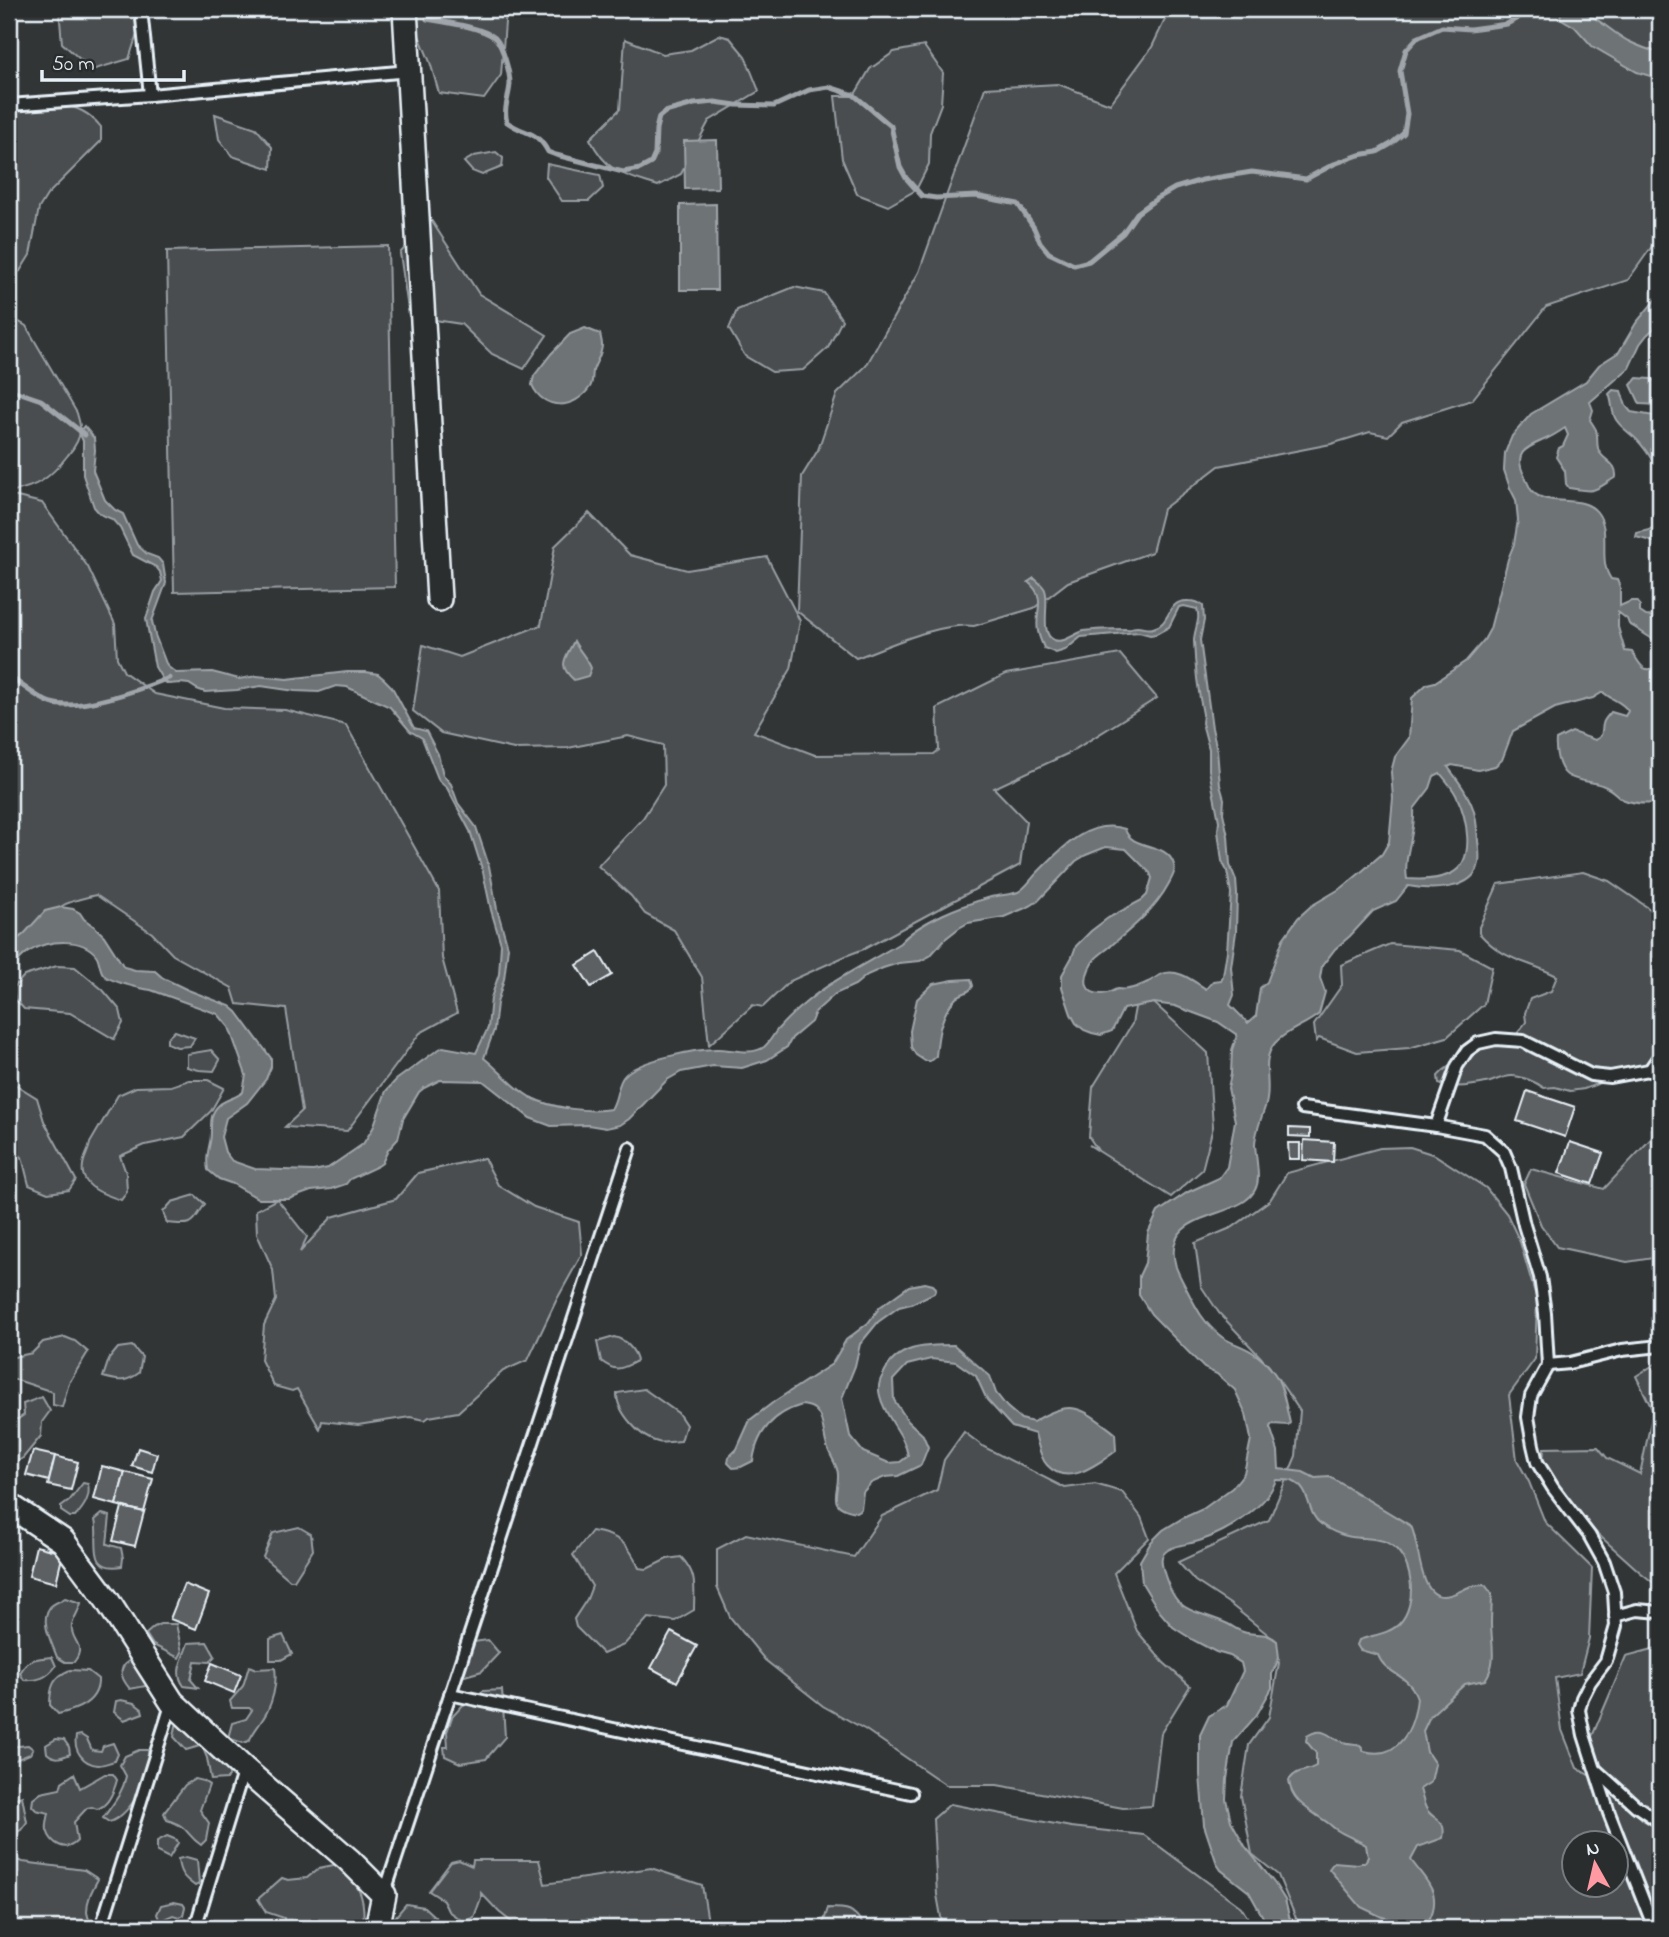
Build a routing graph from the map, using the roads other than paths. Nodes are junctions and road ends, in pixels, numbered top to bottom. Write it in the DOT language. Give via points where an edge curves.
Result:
graph roads {
  1 [pos="141,9"];
  2 [pos="405,9"];
  3 [pos="409,71"];
  4 [pos="150,95"];
  5 [pos="9,105"];
  6 [pos="439,599"];
  7 [pos="1660,1055"];
  8 [pos="1655,1070"];
  9 [pos="1302,1108"];
  10 [pos="1436,1126"];
  11 [pos="630,1148"];
  12 [pos="1660,1346"];
  13 [pos="1548,1366"];
  14 [pos="9,1505"];
  15 [pos="1660,1612"];
  16 [pos="1615,1616"];
  17 [pos="450,1694"];
  18 [pos="172,1702"];
  19 [pos="244,1769"];
  20 [pos="1595,1769"];
  21 [pos="911,1793"];
  22 [pos="1660,1822"];
  23 [pos="384,1895"];
  24 [pos="102,1928"];
  25 [pos="195,1928"];
  26 [pos="377,1928"];
  27 [pos="1654,1928"];
  1 -- 4 [label="lane"];
  2 -- 3 [label="street"];
  3 -- 4 [label="lane"];
  3 -- 6 [label="street"];
  4 -- 5 [label="lane"];
  7 -- 8 [label="lane"];
  8 -- 10 [label="lane" via="1610,1077 1591,1074 1523,1041 1478,1043 1457,1066"];
  9 -- 10 [label="lane"];
  10 -- 13 [label="lane" via="1485,1135 1504,1152 1540,1277"];
  11 -- 17 [label="lane"];
  12 -- 13 [label="lane"];
  13 -- 16 [label="lane" via="1531,1396 1528,1417 1537,1462 1604,1562 1614,1592"];
  14 -- 18 [label="street" via="63,1541"];
  15 -- 16 [label="lane" via="1637,1610"];
  16 -- 20 [label="lane" via="1606,1661 1590,1682 1579,1710"];
  17 -- 21 [label="lane"];
  17 -- 23 [label="lane"];
  18 -- 19 [label="street"];
  18 -- 24 [label="lane"];
  19 -- 23 [label="street"];
  19 -- 25 [label="lane"];
  20 -- 22 [label="lane"];
  20 -- 27 [label="lane"];
  23 -- 26 [label="street"];
}
